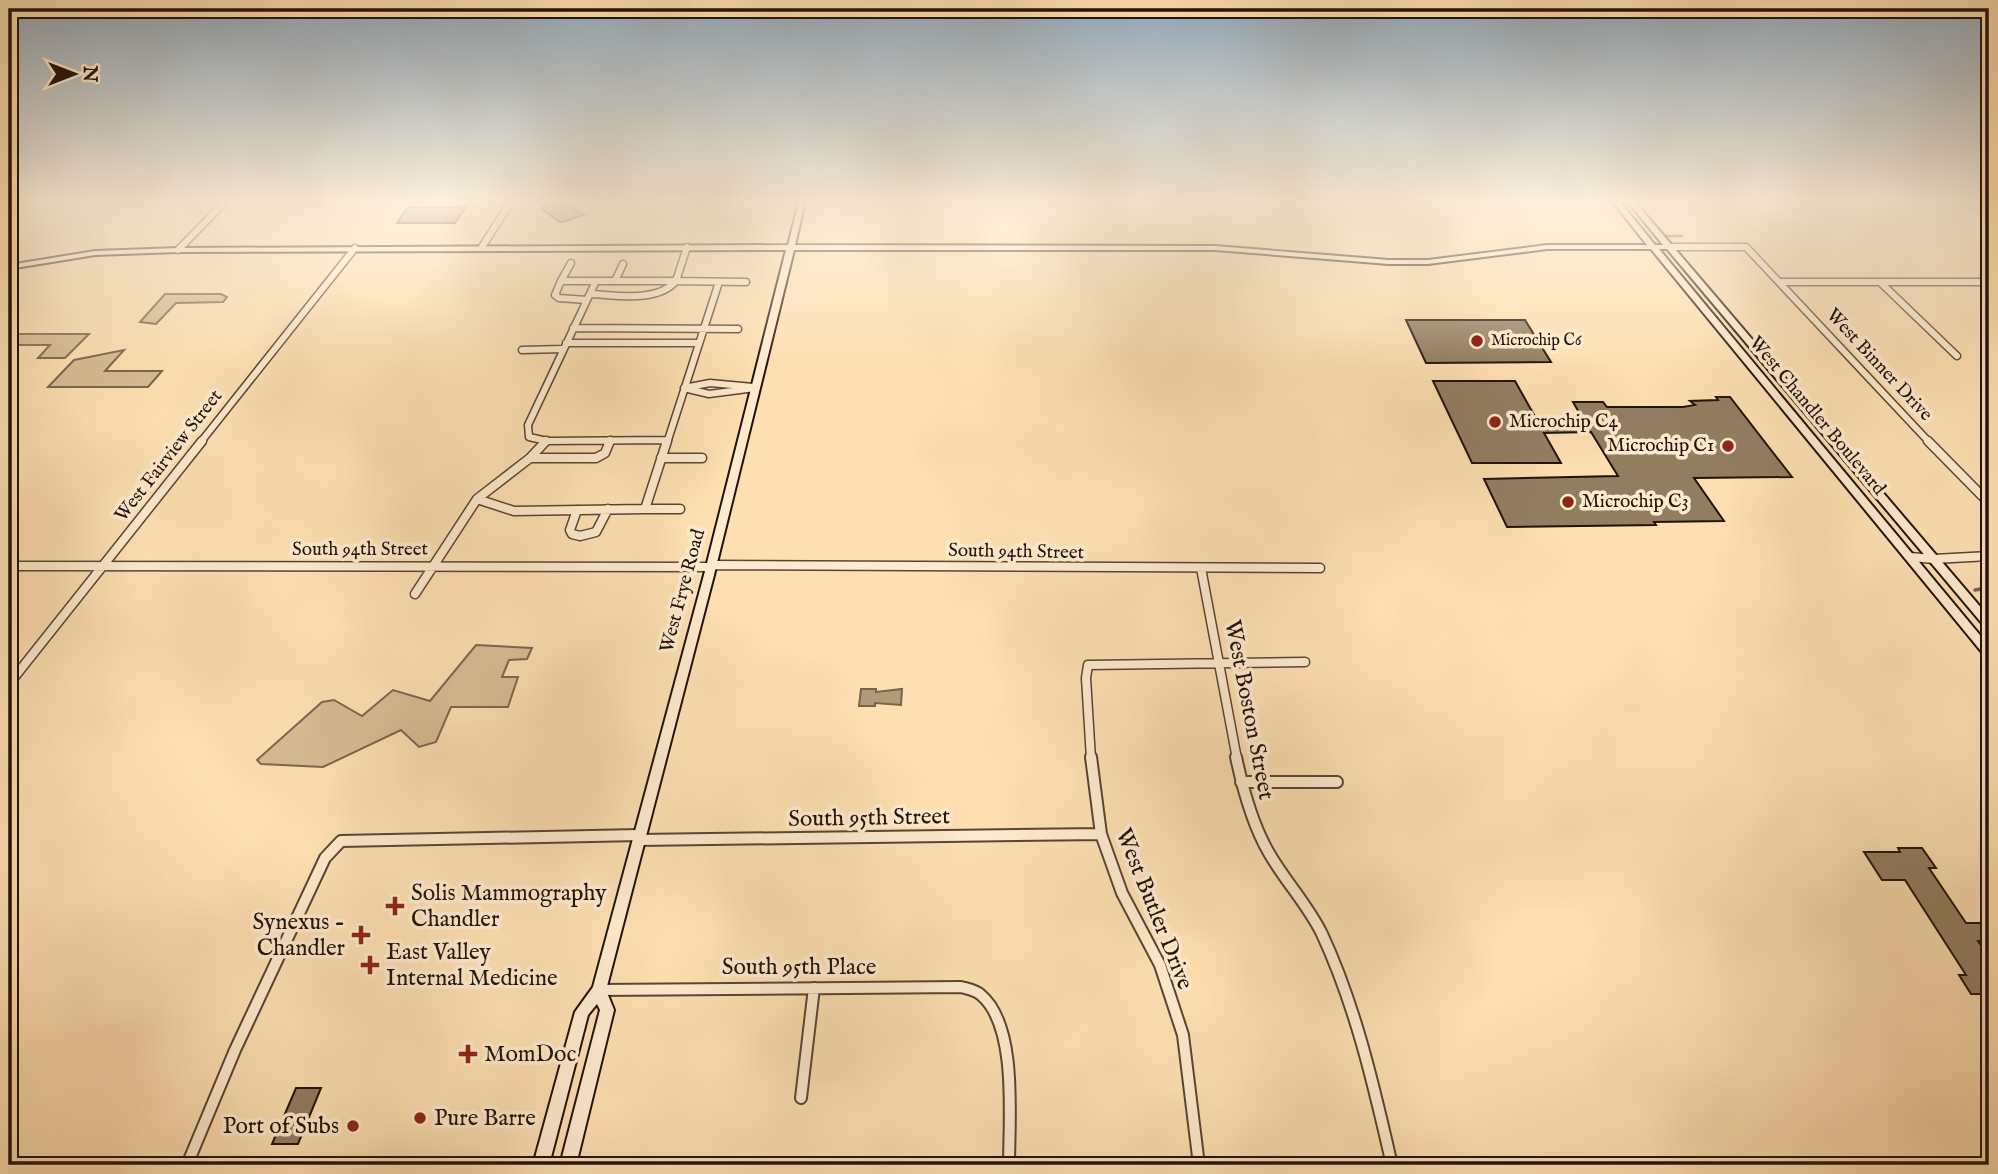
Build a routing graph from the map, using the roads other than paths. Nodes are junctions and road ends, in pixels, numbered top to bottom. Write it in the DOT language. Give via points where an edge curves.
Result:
graph roads {
  1 [pos="72,257"];
  2 [pos="348,257"];
  3 [pos="684,257"];
  4 [pos="788,257"];
  5 [pos="1331,257"];
  6 [pos="1469,257"];
  7 [pos="1662,257"];
  8 [pos="1678,257"];
  9 [pos="1755,257"];
  10 [pos="570,263"];
  11 [pos="623,264"];
  12 [pos="9,267"];
  13 [pos="561,281"];
  14 [pos="597,281"];
  15 [pos="615,281"];
  16 [pos="676,282"];
  17 [pos="719,282"];
  18 [pos="746,282"];
  19 [pos="1779,282"];
  20 [pos="1880,282"];
  21 [pos="1989,282"];
  22 [pos="589,297"];
  23 [pos="573,328"];
  24 [pos="704,328"];
  25 [pos="738,329"];
  26 [pos="699,343"];
  27 [pos="564,346"];
  28 [pos="522,350"];
  29 [pos="1957,356"];
  30 [pos="684,388"];
  31 [pos="755,388"];
  32 [pos="545,440"];
  33 [pos="611,440"];
  34 [pos="667,440"];
  35 [pos="530,458"];
  36 [pos="662,458"];
  37 [pos="702,458"];
  38 [pos="477,499"];
  39 [pos="1989,503"];
  40 [pos="608,509"];
  41 [pos="645,509"];
  42 [pos="680,509"];
  43 [pos="578,510"];
  44 [pos="1989,556"];
  45 [pos="1910,557"];
  46 [pos="1934,559"];
  47 [pos="429,565"];
  48 [pos="9,566"];
  49 [pos="103,566"];
  50 [pos="711,566"];
  51 [pos="1201,568"];
  52 [pos="1320,568"];
  53 [pos="415,594"];
  54 [pos="1989,624"];
  55 [pos="1989,653"];
  56 [pos="1219,662"];
  57 [pos="1305,662"];
  58 [pos="9,684"];
  59 [pos="1241,782"];
  60 [pos="1337,782"];
  61 [pos="1101,834"];
  62 [pos="639,838"];
  63 [pos="814,988"];
  64 [pos="599,990"];
  65 [pos="801,1098"];
  66 [pos="187,1165"];
  67 [pos="541,1165"];
  68 [pos="568,1165"];
  69 [pos="1009,1165"];
  70 [pos="1199,1165"];
  71 [pos="1392,1165"];
  1 -- 12 [label="street"];
  2 -- 49 [label="street, West Fairview Street"];
  3 -- 16 [label="street"];
  4 -- 31 [label="street, West Frye Road"];
  5 -- 6 [label="street" via="1390,262"];
  7 -- 45 [label="street, West Chandler Boulevard"];
  8 -- 46 [label="street, West Chandler Boulevard"];
  9 -- 19 [label="street, West Binner Drive"];
  10 -- 13 [label="street"];
  11 -- 15 [label="street"];
  13 -- 14 [label="street"];
  13 -- 22 [label="street" via="555,295 559,298"];
  14 -- 15 [label="street"];
  14 -- 22 [label="street"];
  15 -- 16 [label="street"];
  16 -- 17 [label="street"];
  16 -- 22 [label="street" via="658,294"];
  17 -- 18 [label="street"];
  17 -- 24 [label="street"];
  19 -- 20 [label="street"];
  19 -- 39 [label="street, West Binner Drive"];
  20 -- 21 [label="street"];
  20 -- 29 [label="street"];
  22 -- 23 [label="street"];
  23 -- 24 [label="street"];
  23 -- 27 [label="street"];
  24 -- 25 [label="street"];
  24 -- 26 [label="street"];
  26 -- 27 [label="street"];
  26 -- 30 [label="street"];
  27 -- 28 [label="street"];
  27 -- 32 [label="street" via="527,432 529,437"];
  30 -- 31 [label="street" via="691,392"];
  30 -- 34 [label="street"];
  31 -- 50 [label="street, West Frye Road"];
  32 -- 33 [label="street"];
  32 -- 35 [label="street"];
  33 -- 34 [label="street"];
  33 -- 35 [label="street" via="596,458"];
  34 -- 36 [label="street"];
  35 -- 38 [label="street"];
  36 -- 37 [label="street"];
  36 -- 41 [label="street"];
  38 -- 43 [label="street" via="514,511"];
  38 -- 47 [label="street"];
  40 -- 41 [label="street"];
  40 -- 43 [label="street"];
  40 -- 43 [label="street" via="596,532 580,536 570,530"];
  41 -- 42 [label="street"];
  44 -- 46 [label="street"];
  45 -- 46 [label="street"];
  45 -- 55 [label="street, West Chandler Boulevard"];
  46 -- 54 [label="street, West Chandler Boulevard"];
  47 -- 49 [label="street, South 94th Street"];
  47 -- 50 [label="street, South 94th Street"];
  47 -- 53 [label="street"];
  48 -- 49 [label="street, South 94th Street"];
  49 -- 58 [label="street, West Fairview Street"];
  50 -- 51 [label="street, South 94th Street"];
  50 -- 62 [label="street, West Frye Road"];
  51 -- 52 [label="street, South 94th Street"];
  51 -- 56 [label="street, West Boston Street"];
  56 -- 57 [label="street"];
  56 -- 59 [label="street, West Boston Street"];
  56 -- 61 [label="street, West Butler Drive" via="1088,665 1093,784"];
  59 -- 60 [label="street"];
  59 -- 71 [label="street, West Boston Street" via="1268,851 1319,928 1342,978 1360,1029"];
  61 -- 62 [label="street, South 95th Street"];
  61 -- 70 [label="street, West Butler Drive" via="1122,893 1160,965 1183,1035"];
  62 -- 64 [label="street, West Frye Road"];
  62 -- 66 [label="street, South 95th Street" via="341,841 325,858"];
  63 -- 64 [label="street, South 95th Place"];
  63 -- 65 [label="street"];
  63 -- 69 [label="street, South 95th Place" via="961,987 980,993 1004,1035"];
  64 -- 67 [label="street, West Frye Road" via="582,1012"];
  64 -- 68 [label="street, West Frye Road" via="607,1010"];
}
